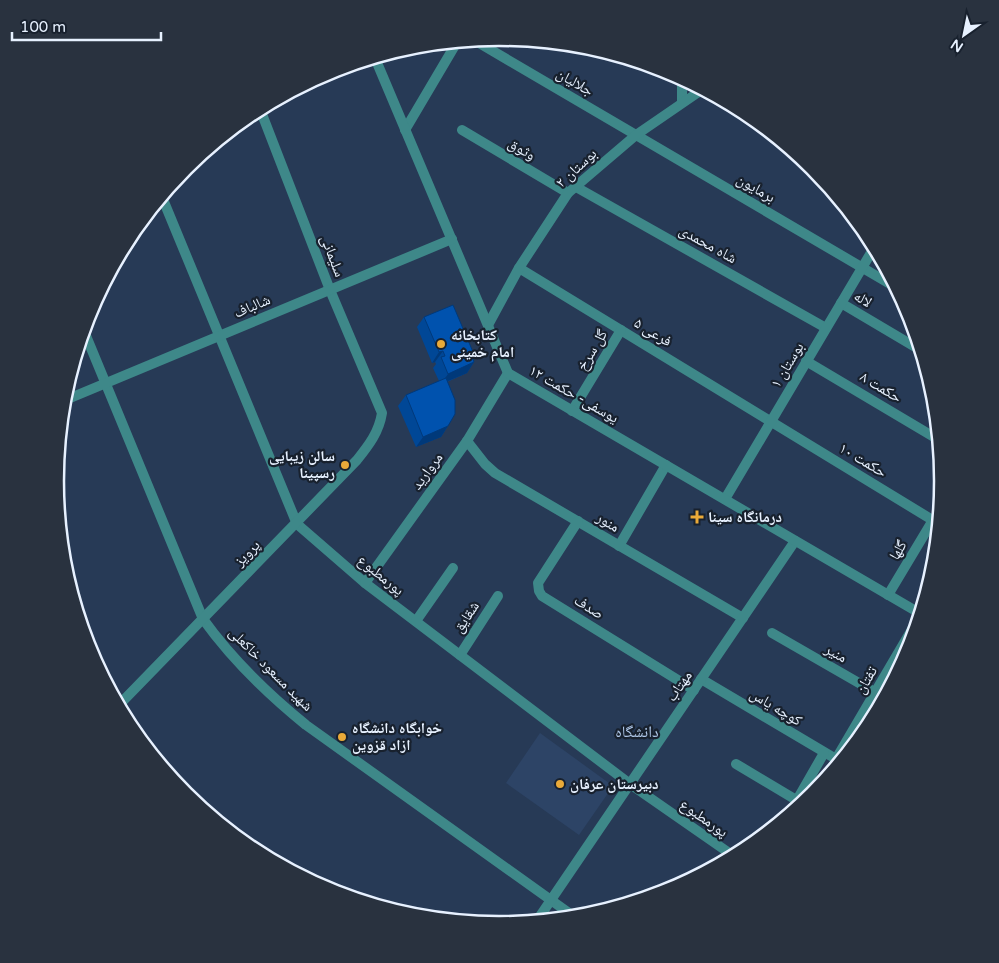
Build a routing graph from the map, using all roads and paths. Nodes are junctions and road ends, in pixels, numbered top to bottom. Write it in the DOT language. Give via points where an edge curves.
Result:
graph roads {
  1 [pos="485,47"];
  2 [pos="453,49"];
  3 [pos="377,64"];
  4 [pos="682,86"];
  5 [pos="697,94"];
  6 [pos="682,102"];
  7 [pos="263,117"];
  8 [pos="405,130"];
  9 [pos="462,130"];
  10 [pos="636,135"];
  11 [pos="572,190"];
  12 [pos="165,204"];
  13 [pos="452,240"];
  14 [pos="870,254"];
  15 [pos="862,267"];
  16 [pos="519,268"];
  17 [pos="886,281"];
  18 [pos="330,290"];
  19 [pos="841,303"];
  20 [pos="488,325"];
  21 [pos="826,328"];
  22 [pos="622,330"];
  23 [pos="218,336"];
  24 [pos="88,340"];
  25 [pos="913,346"];
  26 [pos="806,361"];
  27 [pos="508,373"];
  28 [pos="106,383"];
  29 [pos="73,397"];
  30 [pos="572,410"];
  31 [pos="382,413"];
  32 [pos="771,421"];
  33 [pos="932,436"];
  34 [pos="467,441"];
  35 [pos="666,465"];
  36 [pos="724,500"];
  37 [pos="933,520"];
  38 [pos="578,521"];
  39 [pos="297,524"];
  40 [pos="932,528"];
  41 [pos="795,541"];
  42 [pos="619,546"];
  43 [pos="452,568"];
  44 [pos="365,583"];
  45 [pos="888,595"];
  46 [pos="498,596"];
  47 [pos="915,611"];
  48 [pos="743,618"];
  49 [pos="203,619"];
  50 [pos="416,621"];
  51 [pos="772,633"];
  52 [pos="460,655"];
  53 [pos="701,679"];
  54 [pos="694,690"];
  55 [pos="878,695"];
  56 [pos="124,700"];
  57 [pos="824,753"];
  58 [pos="835,758"];
  59 [pos="736,764"];
  60 [pos="630,784"];
  61 [pos="806,790"];
  62 [pos="796,800"];
  63 [pos="727,852"];
  64 [pos="551,901"];
  65 [pos="566,911"];
  66 [pos="541,915"];
  1 -- 10 [label="street, جلالیان"];
  2 -- 8 [label="street"];
  3 -- 8 [label="street, یوسفی- حکمت ۱۲"];
  4 -- 6 [label="street"];
  5 -- 6 [label="street, بوستان ۲"];
  6 -- 10 [label="street, بوستان ۲"];
  7 -- 18 [label="street, سلیمانی"];
  8 -- 13 [label="street, یوسفی- حکمت ۱۲"];
  9 -- 11 [label="street, وثوق"];
  10 -- 11 [label="street, بوستان ۲"];
  10 -- 15 [label="street, برمایون"];
  11 -- 16 [label="street, بوستان ۲"];
  11 -- 21 [label="street, شاه محمدی"];
  12 -- 23 [label="street, پورمطبوع"];
  13 -- 18 [label="street, شالباف"];
  13 -- 20 [label="street, یوسفی- حکمت ۱۲"];
  14 -- 15 [label="street, بوستان ۱"];
  15 -- 17 [label="street, برمایون"];
  15 -- 19 [label="street, بوستان ۱"];
  16 -- 20 [label="street, بوستان ۲"];
  16 -- 22 [label="street, فرعی ۵"];
  18 -- 23 [label="street, شالباف"];
  18 -- 31 [label="street, سلیمانی"];
  19 -- 21 [label="street, بوستان ۱"];
  19 -- 25 [label="street, لاله"];
  20 -- 27 [label="street, یوسفی- حکمت ۱۲"];
  21 -- 26 [label="street, بوستان ۱"];
  22 -- 30 [label="street, گل سرخ"];
  22 -- 32 [label="street, فرعی ۵"];
  23 -- 28 [label="street, شالباف"];
  23 -- 39 [label="street, پورمطبوع"];
  24 -- 28 [label="street, شهید مسعود خاکعلی"];
  26 -- 32 [label="street, بوستان ۱"];
  26 -- 33 [label="street, حکمت ۸"];
  27 -- 30 [label="street, یوسفی- حکمت ۱۲"];
  27 -- 34 [label="street, مروارید"];
  28 -- 29 [label="street, شالباف"];
  28 -- 49 [label="street, شهید مسعود خاکعلی"];
  30 -- 35 [label="street, یوسفی- حکمت ۱۲"];
  31 -- 39 [label="street, پرویز" via="374,438"];
  32 -- 36 [label="street, بوستان ۱"];
  32 -- 37 [label="street, حکمت ۱۰"];
  34 -- 38 [label="street, منور" via="495,473"];
  34 -- 44 [label="street, مروارید"];
  35 -- 36 [label="street, یوسفی- حکمت ۱۲"];
  35 -- 42 [label="street"];
  36 -- 41 [label="street, یوسفی- حکمت ۱۲"];
  38 -- 42 [label="street, منور"];
  38 -- 54 [label="street, صدف" via="538,583 542,596"];
  39 -- 44 [label="street, پورمطبوع"];
  39 -- 49 [label="street, پرویز"];
  40 -- 45 [label="street, گلها"];
  41 -- 45 [label="street, یوسفی- حکمت ۱۲"];
  41 -- 48 [label="street, مهتاب"];
  42 -- 48 [label="street, منور"];
  43 -- 50 [label="street"];
  44 -- 50 [label="street, پورمطبوع"];
  45 -- 47 [label="street, یوسفی- حکمت ۱۲"];
  46 -- 52 [label="street, شقایق"];
  48 -- 53 [label="street, مهتاب"];
  49 -- 56 [label="street, پرویز"];
  49 -- 64 [label="street, شهید مسعود خاکعلی" via="217,638 300,721"];
  50 -- 52 [label="street, پورمطبوع"];
  51 -- 55 [label="street, منیر"];
  52 -- 60 [label="street, پورمطبوع"];
  53 -- 54 [label="street, مهتاب"];
  53 -- 57 [label="street, کوچه یاس"];
  54 -- 60 [label="street, مهتاب"];
  57 -- 58 [label="street, کوچه یاس"];
  57 -- 61 [label="street"];
  59 -- 62 [label="street"];
  60 -- 63 [label="street, پورمطبوع"];
  60 -- 64 [label="street, مهتاب"];
  64 -- 65 [label="street, شهید مسعود خاکعلی"];
  64 -- 66 [label="street, مهتاب"];
}
